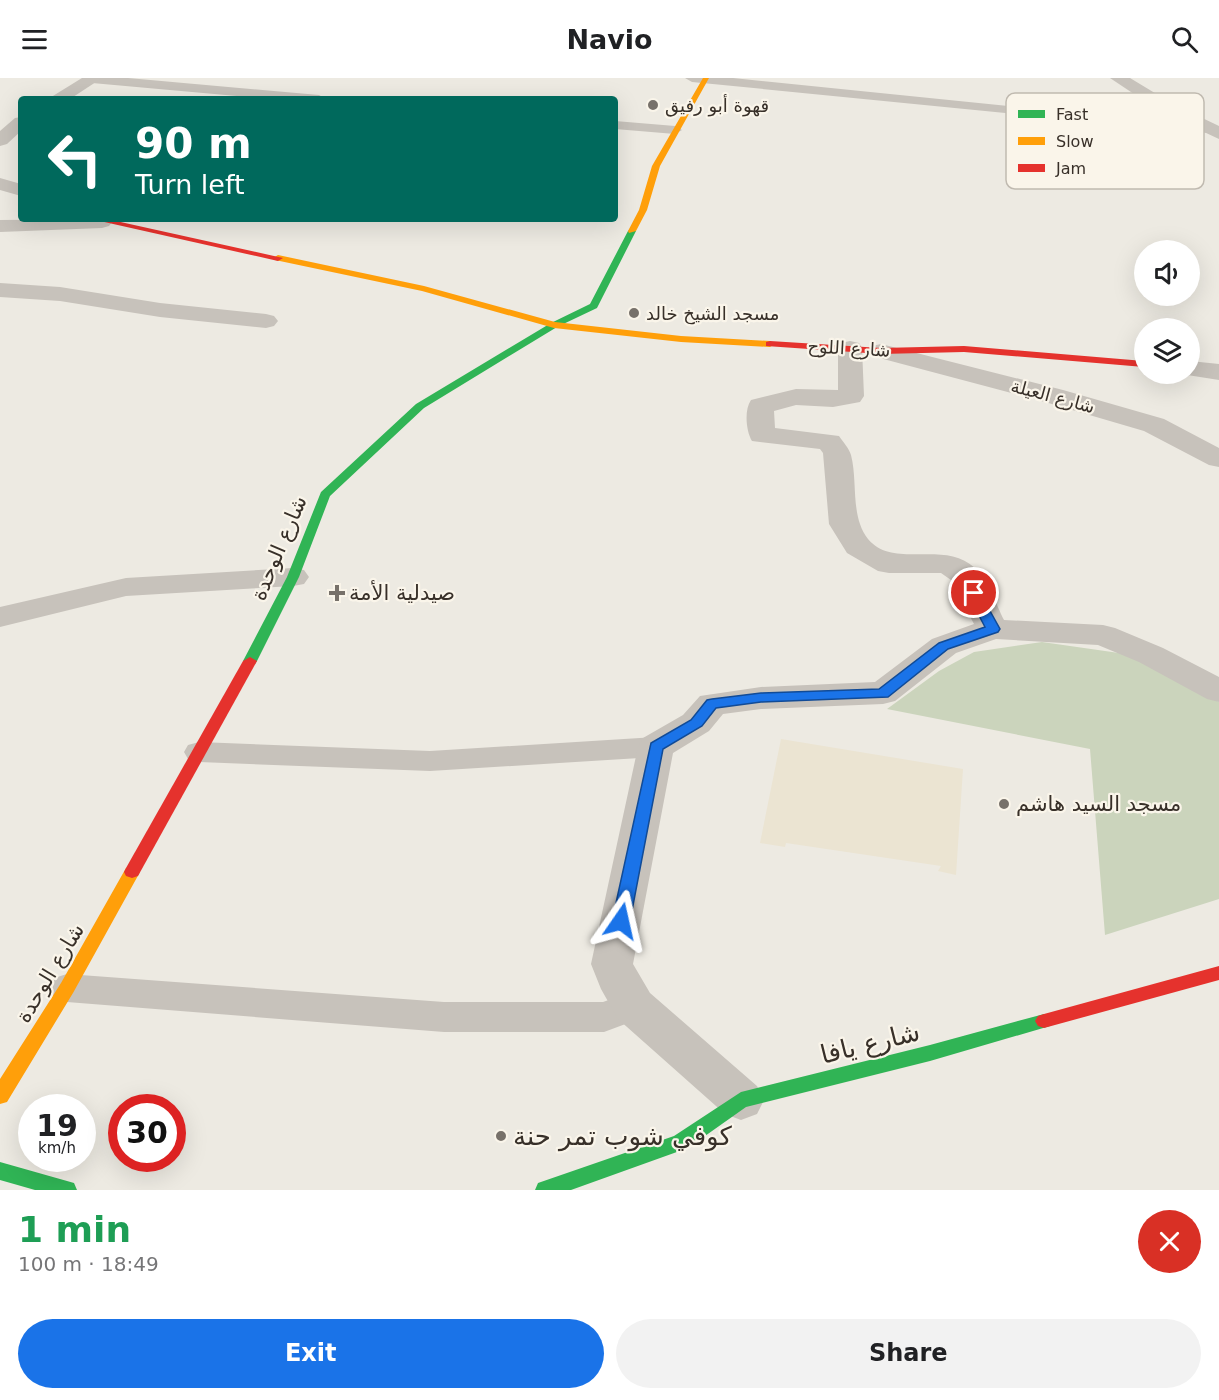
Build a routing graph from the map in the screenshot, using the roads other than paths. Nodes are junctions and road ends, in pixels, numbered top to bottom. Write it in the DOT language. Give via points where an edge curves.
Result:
graph roads {
  1 [pos="93,78"];
  2 [pos="701,78"];
  3 [pos="1118,78"];
  4 [pos="305,84"];
  5 [pos="1142,93"];
  6 [pos="62,96"];
  7 [pos="288,96"];
  8 [pos="1006,110"];
  9 [pos="18,125"];
  10 [pos="618,125"];
  11 [pos="675,130"];
  12 [pos="0,140"];
  13 [pos="0,184"];
  14 [pos="18,189"];
  15 [pos="78,222"];
  16 [pos="103,222"];
  17 [pos="0,226"];
  18 [pos="0,290"];
  19 [pos="266,321"];
  20 [pos="554,325"];
  21 [pos="850,348"];
  22 [pos="881,351"];
  23 [pos="1134,363"];
  24 [pos="1200,370"];
  25 [pos="1219,372"];
  26 [pos="1219,459"];
  27 [pos="293,577"];
  28 [pos="0,617"];
  29 [pos="993,629"];
  30 [pos="1219,691"];
  31 [pos="656,747"];
  32 [pos="199,752"];
  33 [pos="1219,973"];
  34 [pos="68,988"];
  35 [pos="634,1006"];
  36 [pos="0,1096"];
  37 [pos="741,1100"];
  38 [pos="0,1171"];
  39 [pos="66,1190"];
  40 [pos="544,1190"];
  1 -- 6 [label="street"];
  1 -- 7 [label="lane"];
  2 -- 8 [label="lane"];
  2 -- 11 [label="main road, شارع الوحدة"];
  3 -- 5 [label="street"];
  4 -- 7 [label="lane"];
  9 -- 12 [label="street"];
  10 -- 11 [label="lane"];
  11 -- 20 [label="main road, شارع الوحدة" via="656,166 643,210 594,306"];
  13 -- 14 [label="street"];
  15 -- 17 [label="street"];
  16 -- 20 [label="main road, شارع اللوح" via="424,289"];
  18 -- 19 [label="street"];
  20 -- 21 [label="main road, شارع اللوح" via="681,339"];
  20 -- 27 [label="main road, شارع الوحدة" via="420,406 325,495"];
  21 -- 22 [label="main road, شارع اللوح"];
  21 -- 29 [label="street" via="851,396 796,397 760,406 762,435 829,442 837,453 844,524 858,547 889,564 950,565 964,575"];
  22 -- 23 [label="main road, شارع اللوح" via="964,349"];
  22 -- 26 [label="street, شارع العيلة" via="1154,424"];
  24 -- 25 [label="street"];
  27 -- 28 [label="street" via="126,587"];
  27 -- 32 [label="main road, شارع الوحدة"];
  29 -- 30 [label="street" via="1103,635"];
  29 -- 31 [label="street" via="944,646 883,693 712,704 696,723"];
  31 -- 32 [label="lane" via="429,761"];
  31 -- 35 [label="street" via="612,964"];
  32 -- 34 [label="main road, شارع الوحدة"];
  33 -- 37 [label="main road, شارع يافا" via="930,1053"];
  34 -- 35 [label="lane" via="444,1017 604,1017"];
  34 -- 36 [label="main road, شارع الوحدة"];
  35 -- 37 [label="street"];
  37 -- 40 [label="main road, شارع يافا" via="681,1142"];
  38 -- 39 [label="main road"];
}
